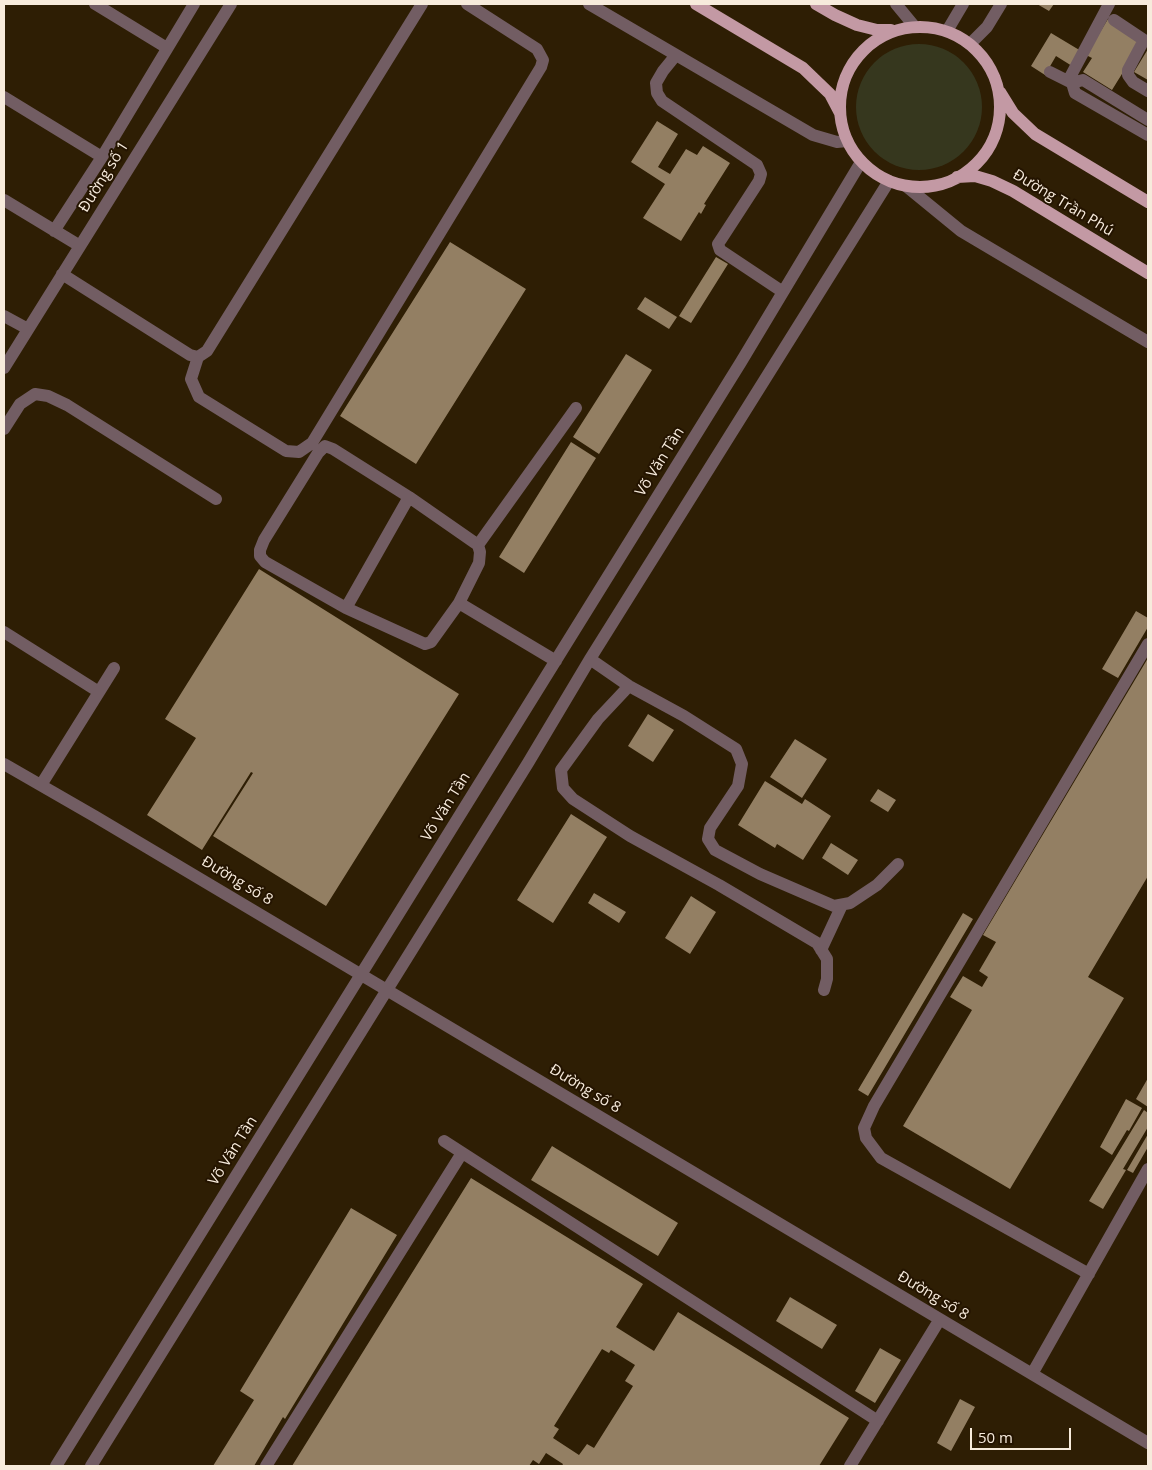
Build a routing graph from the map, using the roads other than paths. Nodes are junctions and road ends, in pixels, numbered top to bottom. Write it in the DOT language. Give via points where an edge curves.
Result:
graph roads {
  1 [pos="95,4"];
  2 [pos="194,4"];
  3 [pos="231,4"];
  4 [pos="422,4"];
  5 [pos="467,4"];
  6 [pos="589,4"];
  7 [pos="696,4"];
  8 [pos="816,4"];
  9 [pos="896,4"];
  10 [pos="963,4"];
  11 [pos="1001,4"];
  12 [pos="1109,4"];
  13 [pos="1114,20"];
  14 [pos="915,27"];
  15 [pos="896,30"];
  16 [pos="947,31"];
  17 [pos="970,44"];
  18 [pos="167,48"];
  19 [pos="676,55"];
  20 [pos="1050,72"];
  21 [pos="1070,82"];
  22 [pos="997,87"];
  23 [pos="1148,91"];
  24 [pos="4,97"];
  25 [pos="1118,102"];
  26 [pos="840,113"];
  27 [pos="1110,115"];
  28 [pos="1148,120"];
  29 [pos="1148,135"];
  30 [pos="847,141"];
  31 [pos="102,157"];
  32 [pos="862,162"];
  33 [pos="957,177"];
  34 [pos="889,181"];
  35 [pos="906,186"];
  36 [pos="1147,199"];
  37 [pos="4,200"];
  38 [pos="54,231"];
  39 [pos="80,246"];
  40 [pos="1148,273"];
  41 [pos="62,274"];
  42 [pos="784,292"];
  43 [pos="4,316"];
  44 [pos="28,329"];
  45 [pos="1148,342"];
  46 [pos="198,357"];
  47 [pos="4,368"];
  48 [pos="576,408"];
  49 [pos="4,429"];
  50 [pos="409,497"];
  51 [pos="216,499"];
  52 [pos="478,545"];
  53 [pos="459,603"];
  54 [pos="346,608"];
  55 [pos="4,632"];
  56 [pos="1148,644"];
  57 [pos="590,659"];
  58 [pos="556,660"];
  59 [pos="114,668"];
  60 [pos="630,686"];
  61 [pos="99,692"];
  62 [pos="4,764"];
  63 [pos="41,785"];
  64 [pos="898,864"];
  65 [pos="842,905"];
  66 [pos="821,950"];
  67 [pos="361,974"];
  68 [pos="387,990"];
  69 [pos="824,990"];
  70 [pos="444,1141"];
  71 [pos="462,1153"];
  72 [pos="1148,1169"];
  73 [pos="1089,1274"];
  74 [pos="940,1319"];
  75 [pos="1032,1374"];
  76 [pos="878,1421"];
  77 [pos="1148,1443"];
  78 [pos="96,1465"];
  79 [pos="56,1466"];
  80 [pos="266,1466"];
  81 [pos="850,1466"];
  1 -- 18 [label="street"];
  2 -- 18 [label="street"];
  3 -- 39 [label="street, Đường số 1"];
  4 -- 46 [label="street" via="207,351"];
  5 -- 46 [label="street" via="537,50 543,60 541,67 312,442 299,452 286,451 199,397 191,379"];
  6 -- 19 [label="street"];
  7 -- 26 [label="main road" via="803,68 830,94"];
  8 -- 15 [label="main road" via="857,25"];
  9 -- 14 [label="street"];
  10 -- 16 [label="street"];
  11 -- 17 [label="street" via="987,27"];
  12 -- 21 [label="street"];
  13 -- 23 [label="street" via="1144,40 1128,75"];
  14 -- 15 [label="main road"];
  14 -- 16 [label="main road"];
  15 -- 26 [label="main road" via="878,38 851,66 843,85"];
  16 -- 17 [label="main road"];
  17 -- 22 [label="main road" via="985,60"];
  18 -- 31 [label="street"];
  19 -- 30 [label="street" via="813,135 837,142"];
  19 -- 42 [label="street" via="656,83 662,101 758,165 761,174 718,244 720,250"];
  20 -- 21 [label="street"];
  21 -- 25 [label="street" via="1083,80"];
  21 -- 27 [label="street" via="1075,94"];
  22 -- 33 [label="main road" via="1000,101 998,123 991,143 979,160"];
  22 -- 36 [label="main road" via="1013,113 1035,134"];
  24 -- 31 [label="street"];
  25 -- 27 [label="street"];
  25 -- 28 [label="street"];
  26 -- 30 [label="main road"];
  27 -- 29 [label="street"];
  30 -- 32 [label="main road"];
  31 -- 38 [label="street"];
  32 -- 34 [label="main road"];
  32 -- 42 [label="street, Võ Văn Tần"];
  33 -- 35 [label="main road" via="926,186"];
  33 -- 40 [label="main road, Đường Trần Phú" via="975,176 1014,190"];
  34 -- 35 [label="main road"];
  34 -- 57 [label="street"];
  35 -- 45 [label="street" via="961,231"];
  37 -- 38 [label="street"];
  38 -- 39 [label="street"];
  39 -- 41 [label="street, Đường số 1"];
  41 -- 44 [label="street, Đường số 1"];
  41 -- 46 [label="street"];
  42 -- 58 [label="street, Võ Văn Tần"];
  43 -- 44 [label="street"];
  44 -- 47 [label="street, Đường số 1"];
  48 -- 52 [label="street"];
  49 -- 51 [label="street" via="20,404 35,394 48,396"];
  50 -- 52 [label="street"];
  50 -- 54 [label="street"];
  50 -- 54 [label="street" via="325,446 264,540 260,556 265,562"];
  52 -- 53 [label="street" via="479,563"];
  53 -- 54 [label="street" via="430,642 425,644"];
  53 -- 58 [label="street"];
  55 -- 61 [label="street"];
  56 -- 73 [label="street" via="874,1106 864,1128 866,1138 881,1158"];
  57 -- 60 [label="street"];
  57 -- 68 [label="street"];
  58 -- 67 [label="street, Võ Văn Tần"];
  59 -- 61 [label="street"];
  60 -- 65 [label="street" via="736,750 742,764 738,786 710,828 708,838 715,850 760,874 834,906"];
  60 -- 66 [label="street" via="598,719 561,770 563,788 573,799 630,836 817,943"];
  61 -- 63 [label="street"];
  62 -- 63 [label="street, Đường số 8"];
  63 -- 67 [label="street, Đường số 8"];
  64 -- 65 [label="street" via="877,886"];
  65 -- 66 [label="street"];
  66 -- 69 [label="street" via="827,959 828,979"];
  67 -- 68 [label="street, Đường số 8"];
  67 -- 79 [label="street, Võ Văn Tần"];
  68 -- 74 [label="street, Đường số 8"];
  68 -- 78 [label="street"];
  70 -- 71 [label="street"];
  71 -- 76 [label="street"];
  71 -- 80 [label="street"];
  72 -- 73 [label="street"];
  73 -- 75 [label="street"];
  74 -- 75 [label="street, Đường số 8"];
  74 -- 76 [label="street"];
  75 -- 77 [label="street, Đường số 8"];
  76 -- 81 [label="street"];
}
